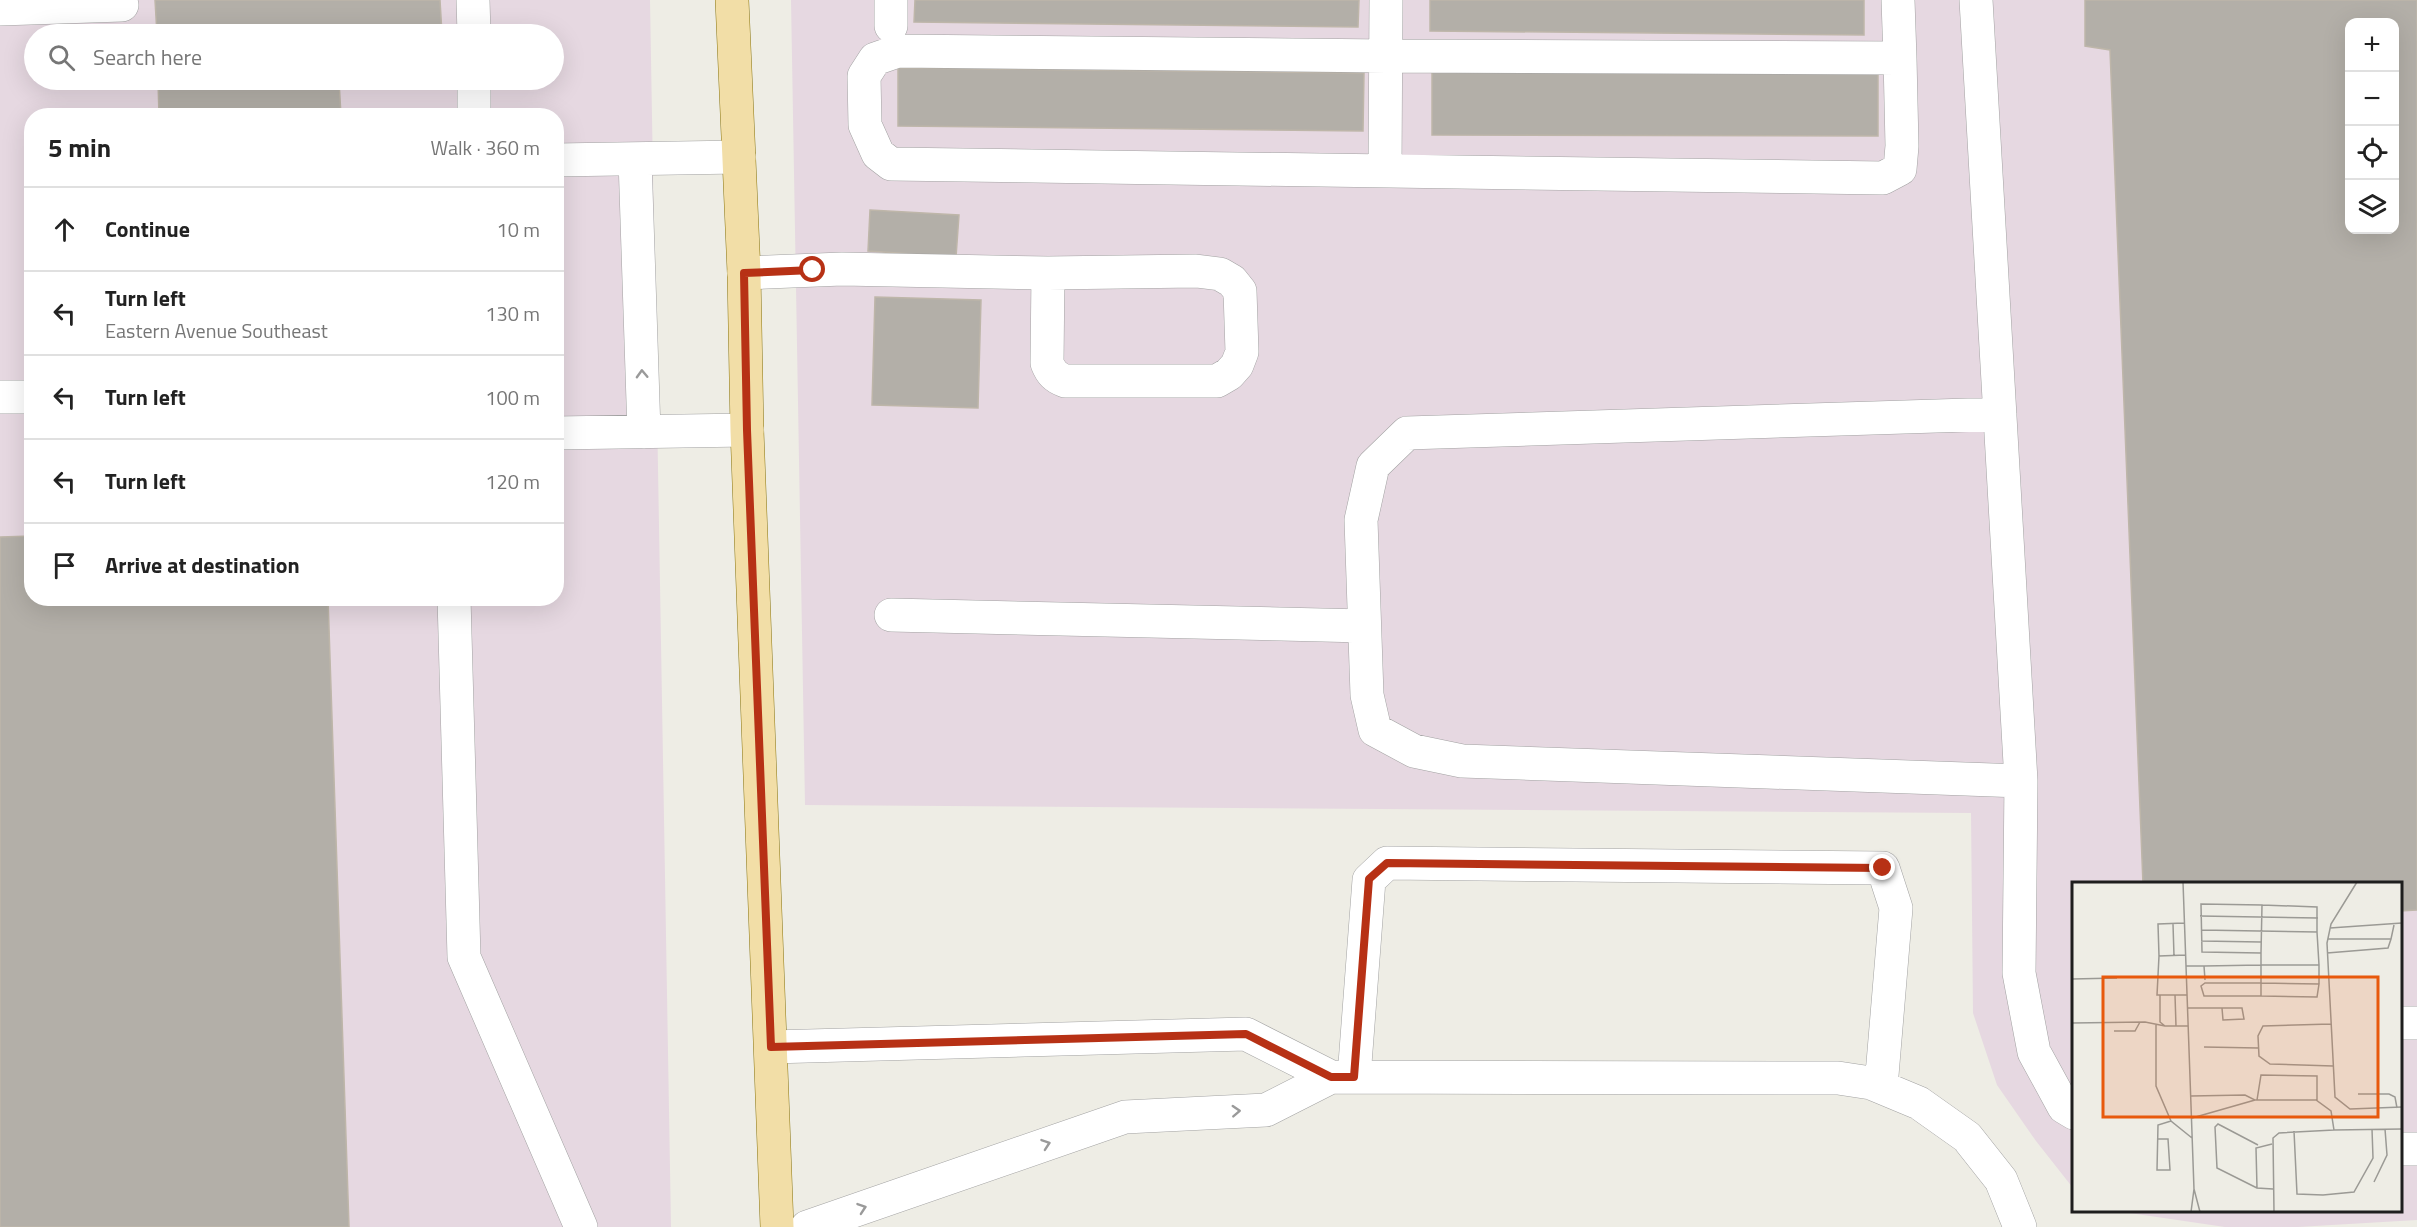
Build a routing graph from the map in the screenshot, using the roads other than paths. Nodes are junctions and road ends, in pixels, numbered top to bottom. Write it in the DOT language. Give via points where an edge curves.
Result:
graph roads {
  1 [pos="473,0"];
  2 [pos="732,0"];
  3 [pos="1386,0"];
  4 [pos="1898,0"];
  5 [pos="1976,0"];
  6 [pos="122,5"];
  7 [pos="0,9"];
  8 [pos="474,24"];
  9 [pos="1386,56"];
  10 [pos="1900,58"];
  11 [pos="474,90"];
  12 [pos="474,108"];
  13 [pos="739,158"];
  14 [pos="635,159"];
  15 [pos="564,160"];
  16 [pos="1385,170"];
  17 [pos="744,273"];
  18 [pos="1048,273"];
  19 [pos="0,397"];
  20 [pos="24,397"];
  21 [pos="2000,414"];
  22 [pos="747,430"];
  23 [pos="644,432"];
  24 [pos="564,433"];
  25 [pos="454,606"];
  26 [pos="891,615"];
  27 [pos="1364,626"];
  28 [pos="2021,781"];
  29 [pos="771,1047"];
  30 [pos="1342,1077"];
  31 [pos="1881,1087"];
  32 [pos="2072,1112"];
  33 [pos="581,1227"];
  34 [pos="777,1227"];
  35 [pos="807,1227"];
  36 [pos="2020,1227"];
  1 -- 8 [label="lane"];
  2 -- 13 [label="main road"];
  3 -- 9 [label="lane"];
  4 -- 10 [label="lane"];
  5 -- 21 [label="lane"];
  6 -- 7 [label="lane"];
  9 -- 10 [label="lane"];
  9 -- 16 [label="lane"];
  9 -- 16 [label="lane" via="898,51 875,59 864,76 865,125 878,154 891,164"];
  10 -- 16 [label="lane" via="1900,169 1883,178"];
  11 -- 12 [label="lane"];
  13 -- 14 [label="lane"];
  13 -- 17 [label="main road"];
  14 -- 15 [label="lane"];
  23 -- 14 [label="lane, one-way"];
  17 -- 18 [label="lane" via="842,269"];
  17 -- 22 [label="main road"];
  18 -- 18 [label="lane" via="1220,274 1239,291 1242,352 1237,365 1217,381 1057,378 1047,363"];
  19 -- 20 [label="lane"];
  21 -- 27 [label="lane" via="1407,433 1373,466 1361,520"];
  21 -- 28 [label="lane"];
  22 -- 23 [label="lane"];
  22 -- 29 [label="main road"];
  23 -- 24 [label="lane"];
  25 -- 33 [label="lane" via="464,957"];
  26 -- 27 [label="lane"];
  27 -- 28 [label="lane" via="1367,695 1375,730 1414,751 1462,761"];
  28 -- 32 [label="lane" via="2019,974 2034,1052 2064,1107"];
  29 -- 30 [label="lane" via="1246,1034"];
  29 -- 34 [label="main road"];
  30 -- 31 [label="lane" via="1838,1078"];
  30 -- 31 [label="lane" via="1369,879 1387,863 1883,868 1896,908"];
  35 -- 30 [label="lane, one-way" via="1125,1117 1266,1110"];
  31 -- 36 [label="lane" via="1918,1103 1967,1137 2001,1180"];
}
